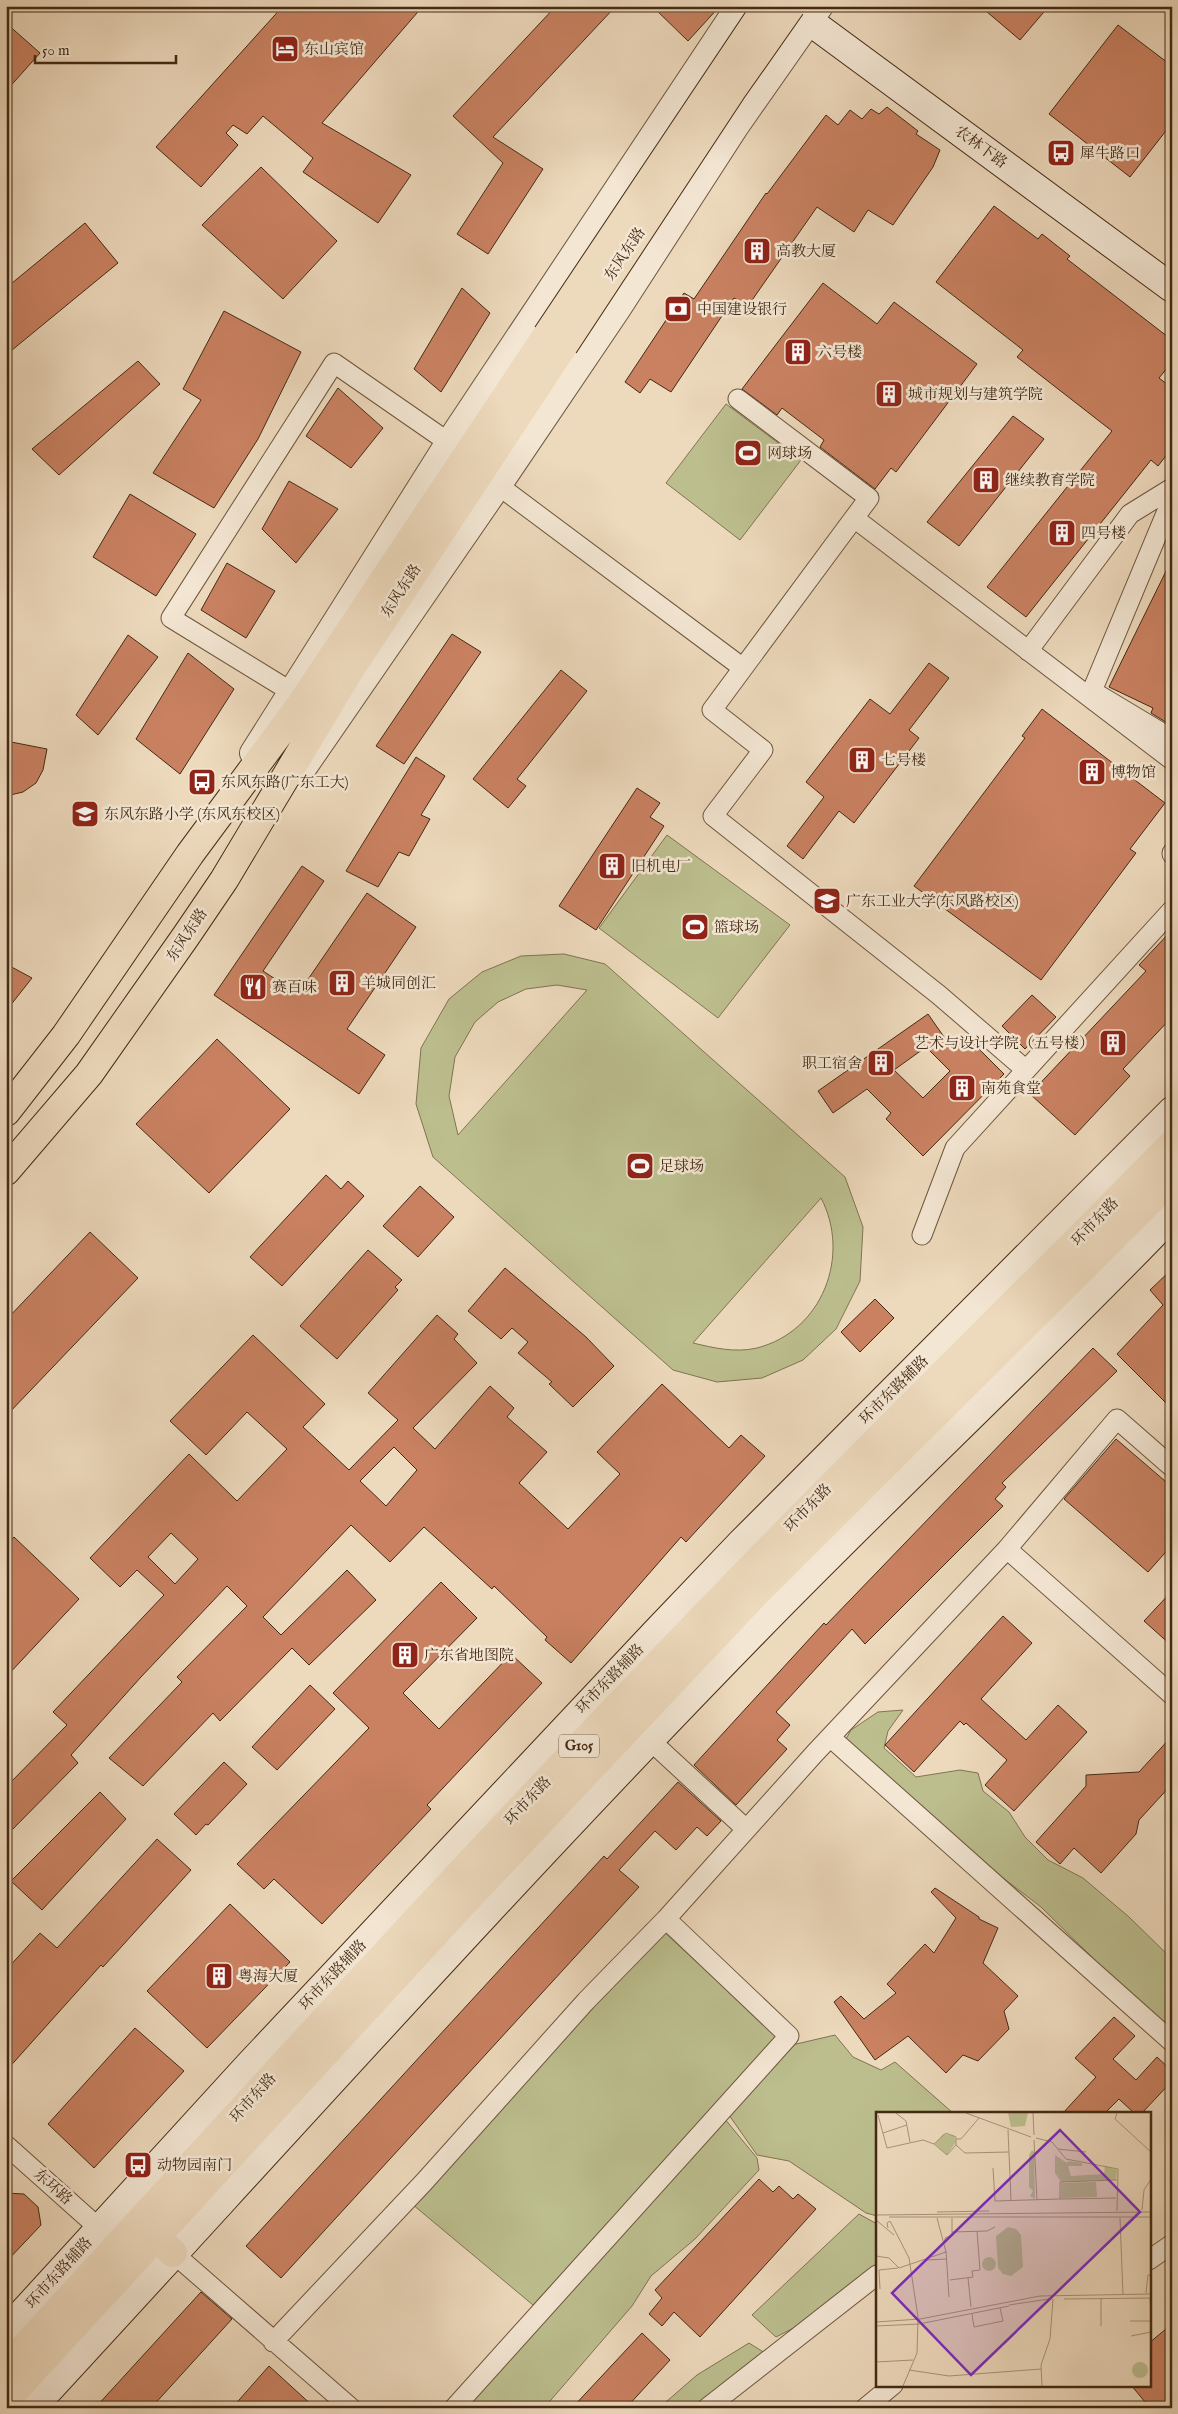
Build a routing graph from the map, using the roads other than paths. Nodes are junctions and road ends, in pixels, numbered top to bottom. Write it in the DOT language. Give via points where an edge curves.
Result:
graph roads {
  1 [pos="738,6"];
  2 [pos="766,6"];
  3 [pos="808,9"];
  4 [pos="681,92"];
  5 [pos="738,126"];
  6 [pos="1172,268"];
  7 [pos="1172,288"];
  8 [pos="556,340"];
  9 [pos="738,399"];
  10 [pos="448,442"];
  11 [pos="499,486"];
  12 [pos="1172,488"];
  13 [pos="1172,499"];
  14 [pos="854,518"];
  15 [pos="1028,651"];
  16 [pos="743,668"];
  17 [pos="290,691"];
  18 [pos="1172,740"];
  19 [pos="1172,760"];
  20 [pos="190,854"];
  21 [pos="224,880"];
  22 [pos="1172,910"];
  23 [pos="1026,1070"];
  24 [pos="1172,1111"];
  25 [pos="6,1112"];
  26 [pos="1172,1144"];
  27 [pos="6,1171"];
  28 [pos="1172,1179"];
  29 [pos="1172,1215"];
  30 [pos="922,1235"];
  31 [pos="1172,1467"];
  32 [pos="1007,1549"];
  33 [pos="1172,1695"];
  34 [pos="641,1732"];
  35 [pos="830,1737"];
  36 [pos="746,1829"];
  37 [pos="666,1919"];
  38 [pos="1172,2042"];
  39 [pos="6,2145"];
  40 [pos="100,2229"];
  41 [pos="1172,2244"];
  42 [pos="165,2245"];
  43 [pos="1150,2259"];
  44 [pos="876,2276"];
  45 [pos="6,2331"];
  46 [pos="274,2342"];
  47 [pos="6,2367"];
  48 [pos="893,2386"];
  49 [pos="6,2400"];
  50 [pos="32,2408"];
  51 [pos="351,2408"];
  52 [pos="454,2408"];
  53 [pos="707,2408"];
  54 [pos="865,2408"];
  1 -- 4 [label="street"];
  2 -- 8 [label="highway, 东风东路, bridge"];
  3 -- 5 [label="street"];
  3 -- 6 [label="main road, 农林下路" via="1019,152"];
  3 -- 7 [label="main road, 农林下路"];
  3 -- 8 [label="highway, 东风东路, bridge" via="737,83"];
  4 -- 5 [label="street" via="708,79 722,83 737,102"];
  4 -- 10 [label="street"];
  5 -- 11 [label="street"];
  8 -- 20 [label="highway, 东风东路" via="301,704"];
  8 -- 21 [label="highway, 东风东路" via="348,673"];
  9 -- 14 [label="street" via="869,498"];
  10 -- 17 [label="street"];
  10 -- 17 [label="street" via="334,363 187,593 172,618"];
  11 -- 16 [label="street"];
  11 -- 21 [label="street" via="344,713"];
  12 -- 15 [label="street" via="1130,514"];
  13 -- 18 [label="street" via="1092,692"];
  14 -- 15 [label="street"];
  14 -- 16 [label="street"];
  15 -- 19 [label="street"];
  16 -- 23 [label="street" via="712,710 762,750 713,816 939,995"];
  17 -- 20 [label="street"];
  20 -- 25 [label="highway, 东风东路" via="66,1035"];
  21 -- 27 [label="highway, 东风东路" via="94,1066"];
  22 -- 23 [label="street"];
  23 -- 30 [label="street" via="955,1148"];
  24 -- 40 [label="main road, 环市东路辅路" via="728,1556 414,1888"];
  26 -- 47 [label="highway, 环市东路 / G105" via="675,1646"];
  28 -- 34 [label="highway, 环市东路 / G105" via="802,1544"];
  29 -- 34 [label="main road" via="777,1609"];
  31 -- 32 [label="street" via="1118,1418"];
  32 -- 33 [label="street"];
  32 -- 35 [label="street"];
  34 -- 36 [label="street"];
  34 -- 42 [label="highway, 环市东路 / G105"];
  35 -- 36 [label="street"];
  35 -- 38 [label="street"];
  36 -- 37 [label="street"];
  37 -- 46 [label="street" via="586,2001 424,2182"];
  37 -- 52 [label="street" via="789,2036"];
  39 -- 40 [label="street, 东环路"];
  40 -- 45 [label="main road, 环市东路辅路"];
  41 -- 43 [label="street"];
  42 -- 46 [label="street"];
  42 -- 49 [label="highway, 环市东路 / G105"];
  42 -- 50 [label="main road"];
  44 -- 53 [label="street"];
  46 -- 51 [label="street"];
  48 -- 54 [label="street"];
}
